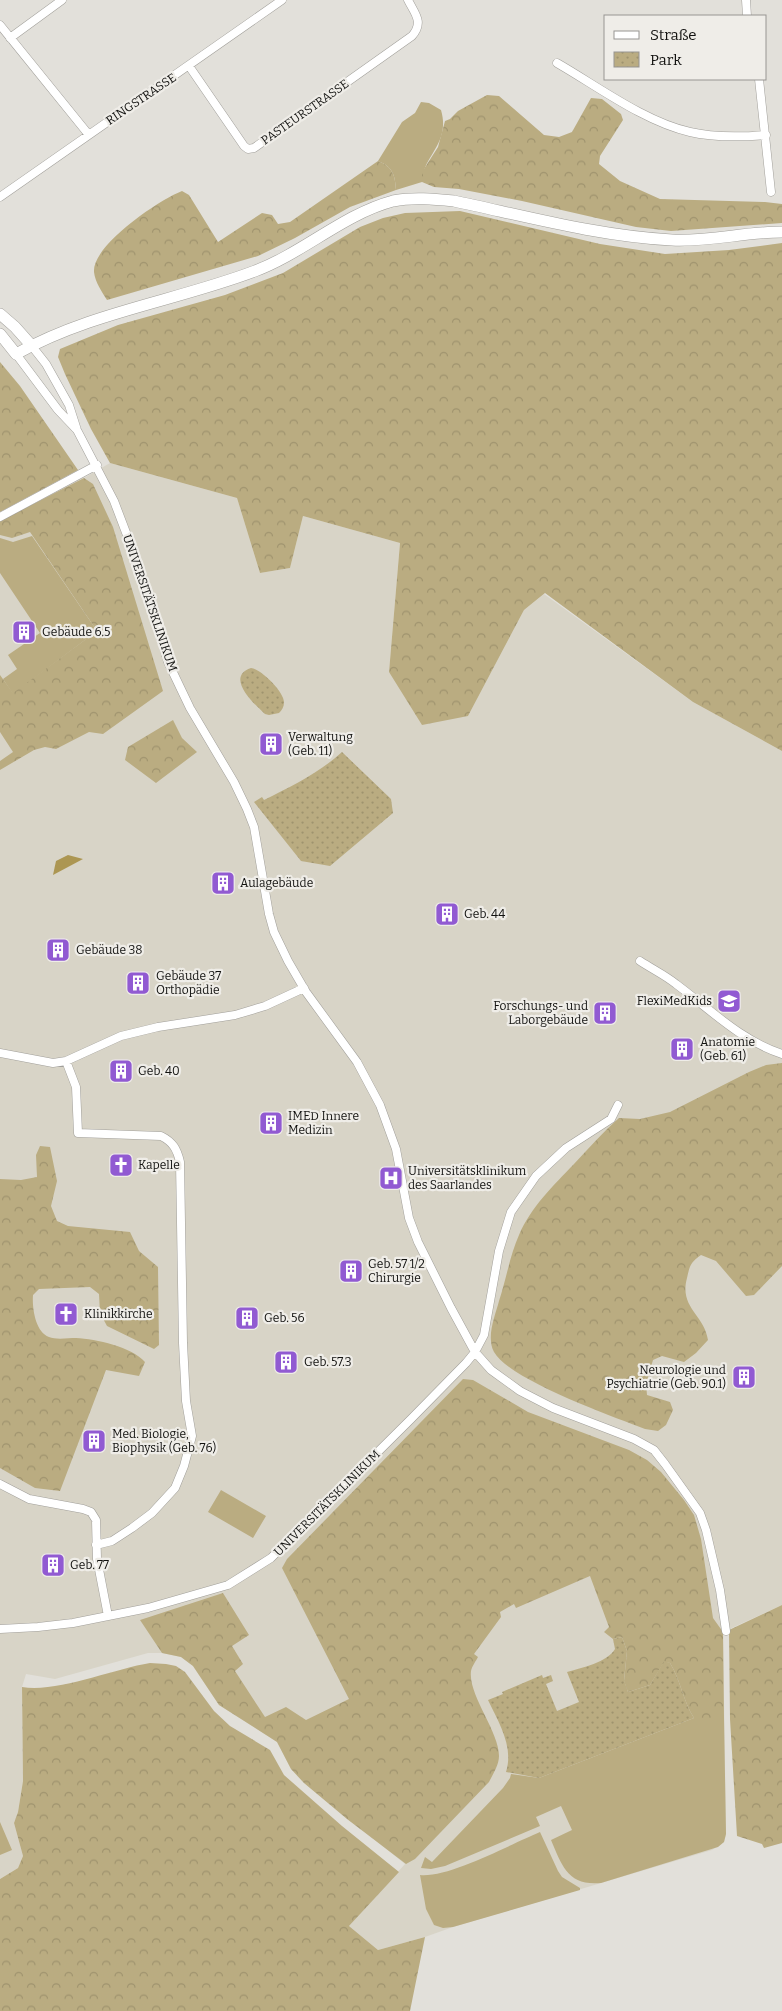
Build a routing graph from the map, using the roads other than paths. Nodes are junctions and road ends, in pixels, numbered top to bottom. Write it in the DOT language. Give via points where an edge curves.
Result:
graph roads {
  1 [pos="47,0"];
  2 [pos="62,0"];
  3 [pos="282,0"];
  4 [pos="408,0"];
  5 [pos="746,0"];
  6 [pos="53,7"];
  7 [pos="747,15"];
  8 [pos="0,25"];
  9 [pos="10,38"];
  10 [pos="557,62"];
  11 [pos="189,66"];
  12 [pos="759,80"];
  13 [pos="89,135"];
  14 [pos="766,135"];
  15 [pos="771,192"];
  16 [pos="0,198"];
  17 [pos="782,232"];
  18 [pos="0,314"];
  19 [pos="0,334"];
  20 [pos="31,346"];
  21 [pos="16,354"];
  22 [pos="77,430"];
  23 [pos="97,465"];
  24 [pos="0,518"];
  25 [pos="640,961"];
  26 [pos="304,988"];
  27 [pos="0,1053"];
  28 [pos="782,1054"];
  29 [pos="66,1061"];
  30 [pos="618,1105"];
  31 [pos="475,1352"];
  32 [pos="0,1484"];
  33 [pos="96,1545"];
  34 [pos="108,1616"];
  35 [pos="0,1629"];
  36 [pos="726,1631"];
  1 -- 6 [label="street"];
  2 -- 6 [label="street"];
  3 -- 11 [label="street, RINGSTRASSE"];
  4 -- 11 [label="street, PASTEURSTRASSE" via="417,18 418,29 412,36 248,150"];
  5 -- 7 [label="street"];
  6 -- 9 [label="street"];
  8 -- 9 [label="street"];
  9 -- 13 [label="street"];
  10 -- 14 [label="street" via="667,125 716,136"];
  11 -- 13 [label="street, RINGSTRASSE"];
  12 -- 14 [label="street"];
  13 -- 16 [label="street, RINGSTRASSE"];
  14 -- 15 [label="street"];
  17 -- 20 [label="street" via="674,240 640,238 454,201 406,199 377,206 358,215 254,272 108,315"];
  18 -- 20 [label="street"];
  19 -- 21 [label="street"];
  20 -- 21 [label="street"];
  20 -- 22 [label="street" via="46,364 69,405"];
  21 -- 22 [label="street"];
  22 -- 23 [label="street, UNIVERSITÄTSKLINIKUM"];
  23 -- 24 [label="street"];
  23 -- 26 [label="street, UNIVERSITÄTSKLINIKUM" via="127,533 168,662 196,721 247,809 254,827 271,924"];
  25 -- 28 [label="street" via="674,982 750,1041"];
  26 -- 29 [label="street" via="265,1006 234,1015 158,1026 121,1036"];
  26 -- 31 [label="street, UNIVERSITÄTSKLINIKUM" via="357,1062 380,1105 394,1142 409,1218 418,1242"];
  27 -- 29 [label="street" via="52,1062"];
  29 -- 33 [label="street" via="76,1087 78,1132 161,1136 177,1150 180,1162 182,1343 192,1436 175,1488 152,1513 132,1528 112,1541"];
  30 -- 31 [label="street, UNIVERSITÄTSKLINIKUM" via="611,1119 566,1148 536,1176 511,1212 498,1251 484,1335"];
  31 -- 34 [label="street, UNIVERSITÄTSKLINIKUM" via="271,1558 228,1585"];
  31 -- 36 [label="street, UNIVERSITÄTSKLINIKUM" via="491,1370 520,1391 654,1450 700,1513 714,1564"];
  32 -- 33 [label="street" via="29,1500 91,1512 96,1520"];
  33 -- 34 [label="street"];
  34 -- 35 [label="street, UNIVERSITÄTSKLINIKUM" via="56,1625"];
}
